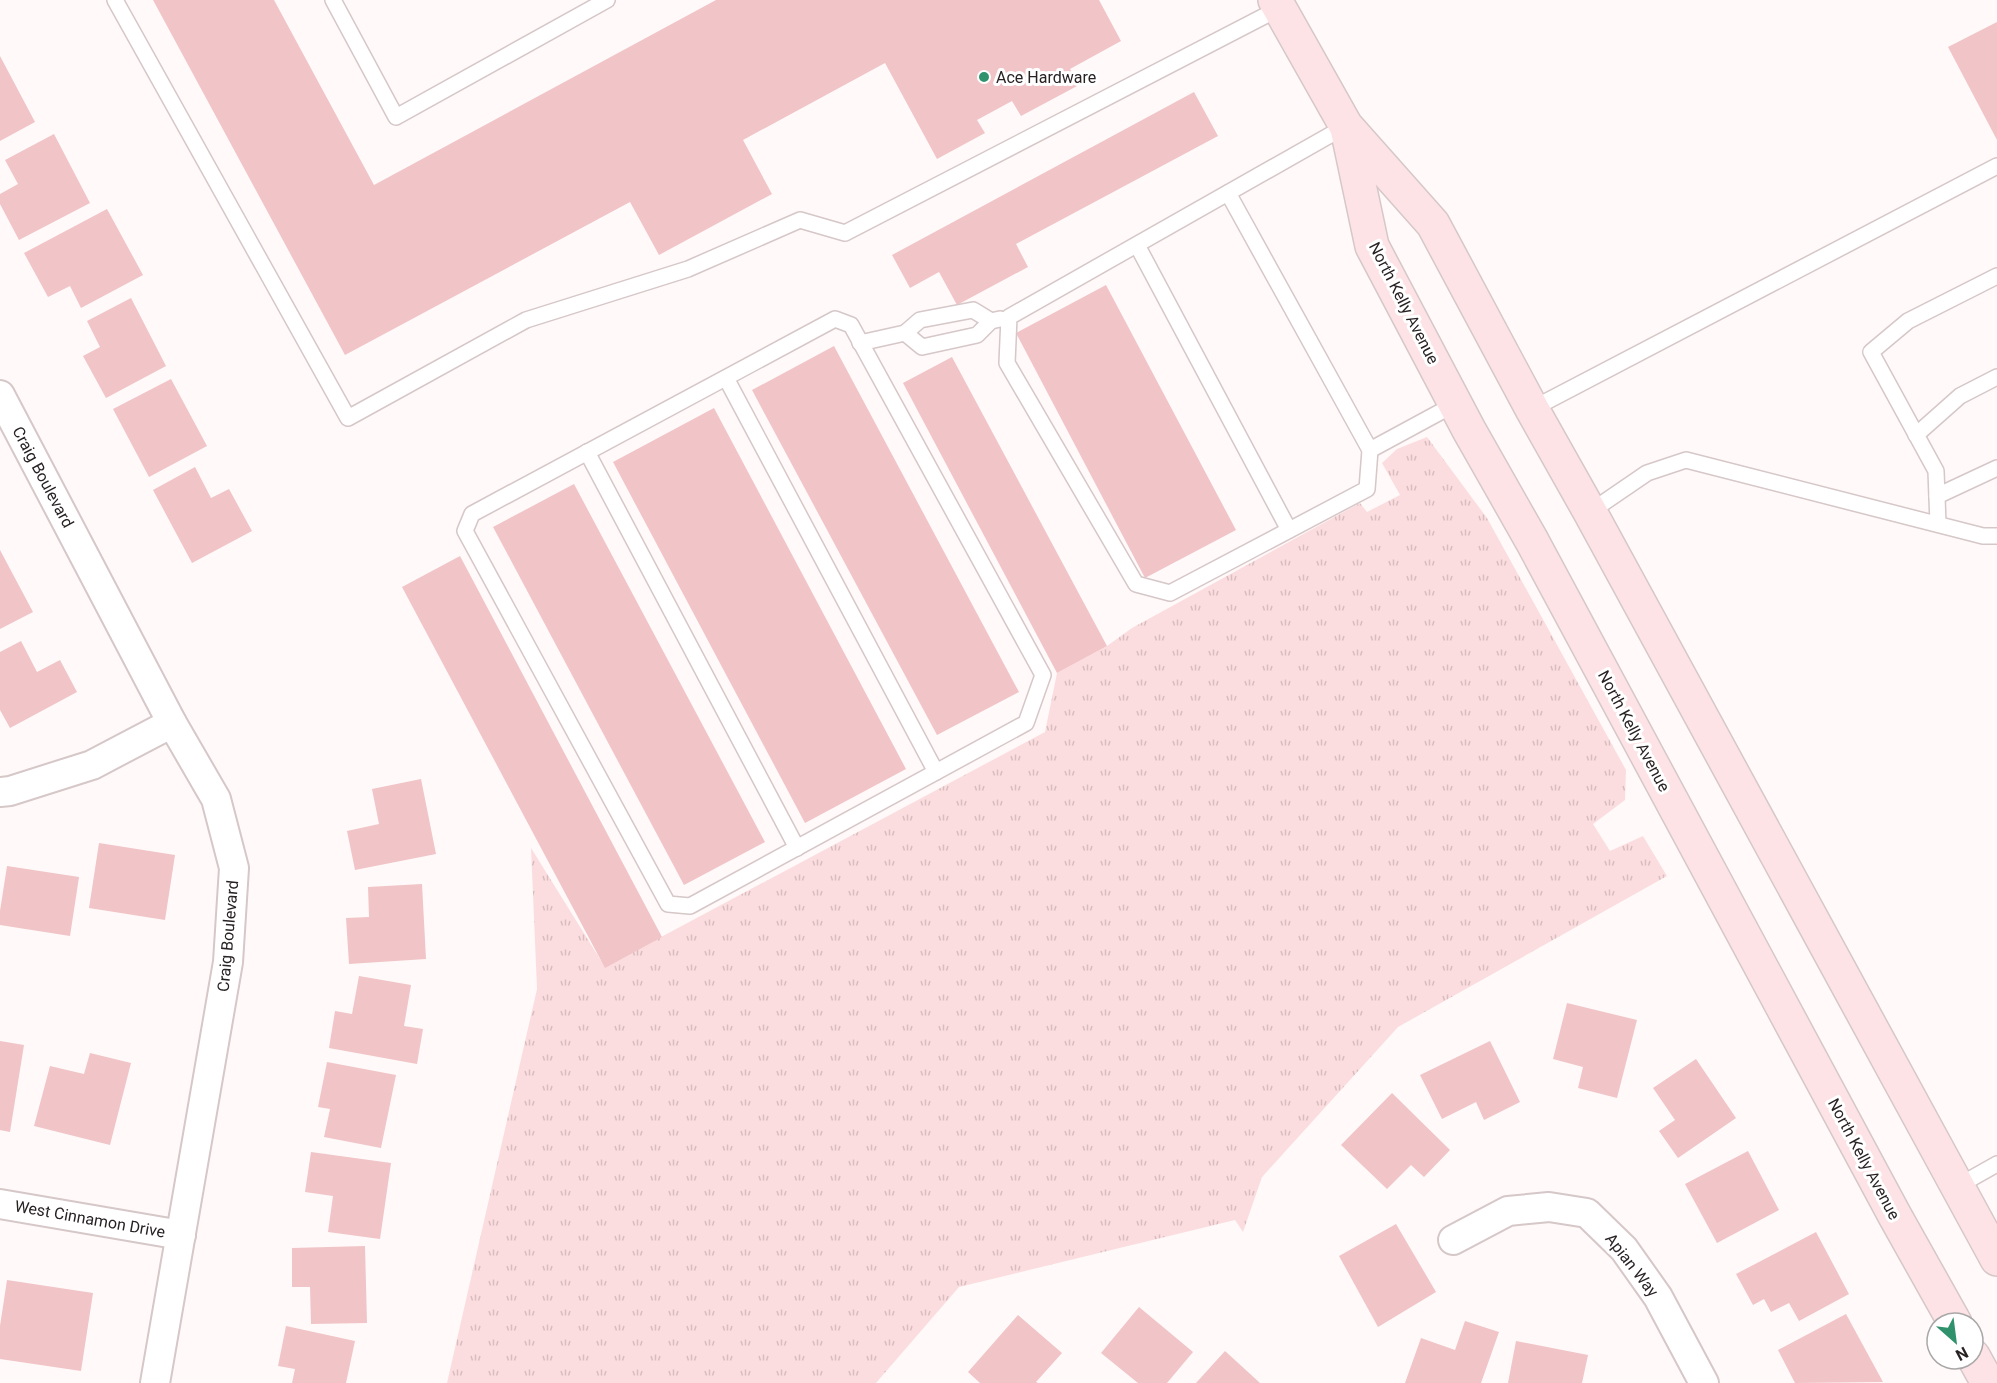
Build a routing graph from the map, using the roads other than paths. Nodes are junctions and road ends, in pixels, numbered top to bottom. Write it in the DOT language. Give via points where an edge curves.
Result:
graph roads {
  1 [pos="115,0"];
  2 [pos="333,0"];
  3 [pos="607,0"];
  4 [pos="1278,4"];
  5 [pos="1346,126"];
  6 [pos="1997,166"];
  7 [pos="1228,193"];
  8 [pos="1137,245"];
  9 [pos="1997,276"];
  10 [pos="1009,316"];
  11 [pos="991,321"];
  12 [pos="905,333"];
  13 [pos="860,343"];
  14 [pos="1997,377"];
  15 [pos="726,378"];
  16 [pos="0,395"];
  17 [pos="1455,404"];
  18 [pos="1532,409"];
  19 [pos="1916,435"];
  20 [pos="1370,450"];
  21 [pos="587,452"];
  22 [pos="1997,468"];
  23 [pos="1937,496"];
  24 [pos="1590,512"];
  25 [pos="1938,524"];
  26 [pos="1289,530"];
  27 [pos="1997,536"];
  28 [pos="172,723"];
  29 [pos="936,772"];
  30 [pos="0,792"];
  31 [pos="796,848"];
  32 [pos="1997,1164"];
  33 [pos="1958,1186"];
  34 [pos="0,1204"];
  35 [pos="181,1235"];
  36 [pos="1453,1240"];
  37 [pos="1997,1258"];
  38 [pos="1948,1311"];
  39 [pos="155,1383"];
  40 [pos="1704,1383"];
  1 -- 4 [label="lane" via="348,418 526,320 688,269 800,220 846,233"];
  2 -- 3 [label="lane" via="396,117"];
  4 -- 5 [label="street, North Kelly Avenue"];
  5 -- 7 [label="lane"];
  5 -- 17 [label="street, North Kelly Avenue" via="1372,246"];
  5 -- 18 [label="street, North Kelly Avenue" via="1433,224"];
  6 -- 18 [label="lane"];
  7 -- 8 [label="lane"];
  7 -- 20 [label="lane"];
  8 -- 10 [label="lane"];
  8 -- 26 [label="lane"];
  9 -- 19 [label="lane" via="1908,321 1871,352"];
  10 -- 11 [label="lane"];
  10 -- 26 [label="lane" via="1006,363 1136,584 1170,593"];
  11 -- 12 [label="lane" via="973,310 920,320"];
  11 -- 12 [label="lane" via="977,335 922,347"];
  12 -- 13 [label="lane"];
  13 -- 15 [label="lane" via="851,325 835,319"];
  13 -- 29 [label="lane" via="1043,675 1026,723"];
  14 -- 19 [label="lane" via="1960,396"];
  15 -- 21 [label="lane"];
  15 -- 29 [label="lane"];
  16 -- 28 [label="street, Craig Boulevard"];
  17 -- 20 [label="lane"];
  17 -- 38 [label="street, North Kelly Avenue"];
  18 -- 24 [label="street, North Kelly Avenue"];
  19 -- 23 [label="lane" via="1936,471"];
  20 -- 26 [label="lane" via="1366,489"];
  21 -- 31 [label="lane"];
  21 -- 31 [label="lane" via="472,514 465,531 669,904 690,906"];
  22 -- 23 [label="lane"];
  23 -- 25 [label="lane"];
  24 -- 25 [label="lane" via="1647,472 1686,460"];
  24 -- 33 [label="street, North Kelly Avenue"];
  25 -- 27 [label="lane"];
  28 -- 30 [label="street" via="92,765"];
  28 -- 35 [label="street, Craig Boulevard" via="216,800 234,868 228,962"];
  29 -- 31 [label="lane"];
  32 -- 33 [label="lane"];
  33 -- 37 [label="street, North Kelly Avenue"];
  34 -- 35 [label="street, West Cinnamon Drive"];
  35 -- 39 [label="street, Craig Boulevard"];
  36 -- 40 [label="street, Apian Way" via="1508,1211 1549,1207 1587,1213 1624,1249 1658,1297"];
}
